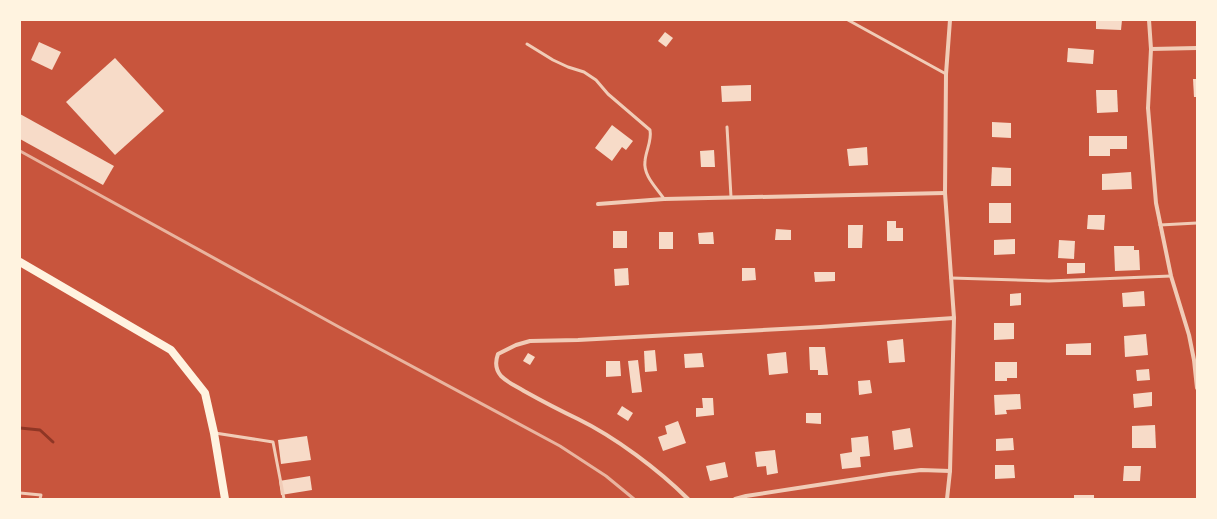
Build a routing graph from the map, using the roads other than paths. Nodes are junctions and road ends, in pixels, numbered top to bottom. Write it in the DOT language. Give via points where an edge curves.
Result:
graph roads {
  1 [pos="848,20"];
  2 [pos="950,20"];
  3 [pos="1149,20"];
  4 [pos="527,44"];
  5 [pos="1197,48"];
  6 [pos="1151,49"];
  7 [pos="946,74"];
  8 [pos="727,127"];
  9 [pos="945,193"];
  10 [pos="731,197"];
  11 [pos="664,199"];
  12 [pos="598,204"];
  13 [pos="1197,223"];
  14 [pos="1160,225"];
  15 [pos="20,262"];
  16 [pos="1171,276"];
  17 [pos="951,278"];
  18 [pos="954,318"];
  19 [pos="1197,388"];
  20 [pos="214,432"];
  21 [pos="950,471"];
  22 [pos="20,493"];
  23 [pos="40,499"];
  24 [pos="225,499"];
  25 [pos="284,499"];
  26 [pos="688,499"];
  27 [pos="735,499"];
  28 [pos="947,499"];
  1 -- 7 [label="lane"];
  2 -- 7 [label="street"];
  3 -- 6 [label="street"];
  4 -- 11 [label="lane" via="553,60 584,72 596,80 608,94 650,130 652,137 645,162 646,171"];
  5 -- 6 [label="street"];
  6 -- 14 [label="street" via="1148,108"];
  7 -- 9 [label="street"];
  8 -- 10 [label="lane"];
  9 -- 10 [label="street"];
  9 -- 17 [label="street"];
  10 -- 11 [label="street"];
  11 -- 12 [label="street"];
  13 -- 14 [label="lane"];
  14 -- 16 [label="street"];
  15 -- 20 [label="main road" via="171,350 205,393"];
  16 -- 17 [label="lane" via="1049,280"];
  16 -- 19 [label="street" via="1189,335"];
  17 -- 18 [label="street"];
  18 -- 21 [label="street"];
  18 -- 26 [label="street" via="530,341 498,354 495,360 496,368 509,383 612,439 651,467"];
  20 -- 24 [label="main road"];
  20 -- 25 [label="lane" via="273,442"];
  21 -- 27 [label="street" via="921,470 889,474"];
  21 -- 28 [label="street"];
  22 -- 23 [label="lane" via="41,495"];
}
